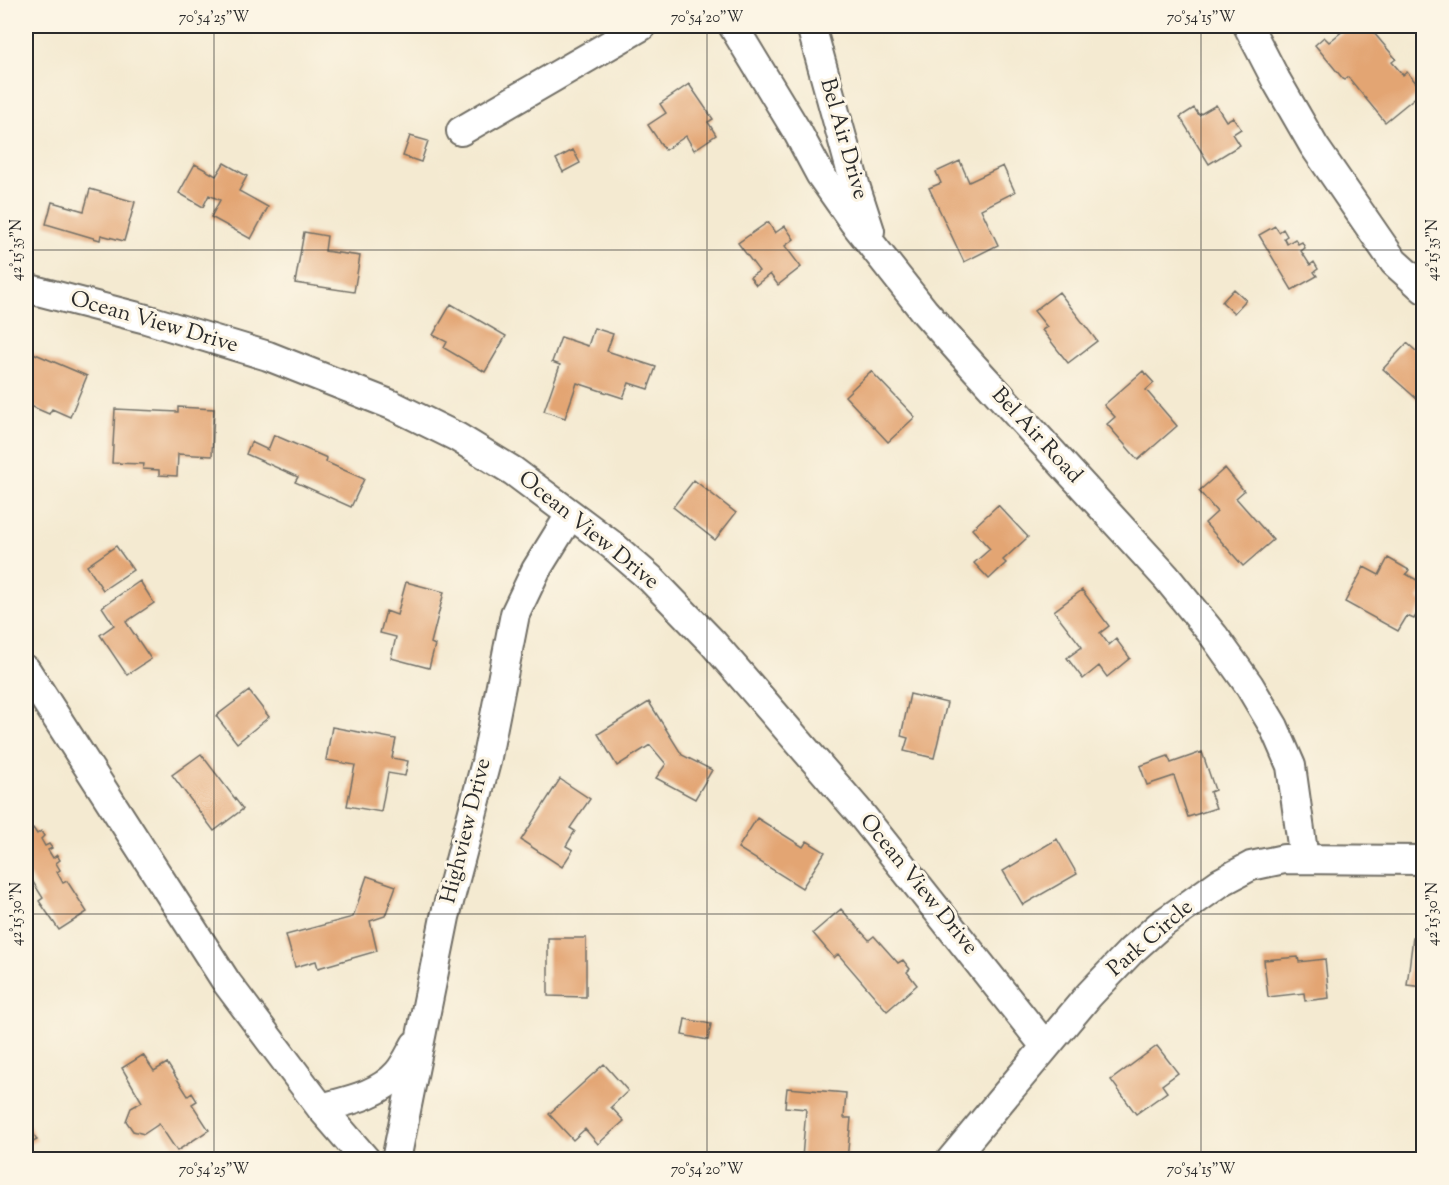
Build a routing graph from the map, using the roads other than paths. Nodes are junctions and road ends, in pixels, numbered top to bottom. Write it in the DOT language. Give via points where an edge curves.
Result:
graph roads {
  1 [pos="642,26"];
  2 [pos="733,26"];
  3 [pos="811,26"];
  4 [pos="1248,26"];
  5 [pos="461,131"];
  6 [pos="877,252"];
  7 [pos="26,288"];
  8 [pos="1424,289"];
  9 [pos="570,515"];
  10 [pos="26,670"];
  11 [pos="1304,859"];
  12 [pos="1424,860"];
  13 [pos="422,1034"];
  14 [pos="1046,1046"];
  15 [pos="321,1108"];
  16 [pos="960,1156"];
  17 [pos="366,1160"];
  18 [pos="396,1160"];
  1 -- 5 [label="street"];
  2 -- 6 [label="street, Bel Air Road" via="820,174"];
  3 -- 6 [label="street, Bel Air Drive"];
  4 -- 8 [label="street" via="1314,146 1394,262"];
  6 -- 11 [label="street, Bel Air Road" via="972,365 1166,577 1250,685 1291,766"];
  7 -- 9 [label="street, Ocean View Drive" via="268,356 392,405 457,437 513,471"];
  9 -- 13 [label="street, Highview Drive" via="536,570 515,614 486,762 445,917"];
  9 -- 14 [label="street, Ocean View Drive" via="651,579 713,643 860,813"];
  10 -- 15 [label="street" via="227,983"];
  11 -- 12 [label="street, Park Circle"];
  11 -- 14 [label="street, Park Circle" via="1251,866 1159,926 1089,995"];
  13 -- 15 [label="street" via="397,1074 381,1086"];
  13 -- 18 [label="street, Highview Drive"];
  14 -- 16 [label="street, Park Circle"];
  15 -- 17 [label="street"];
}
